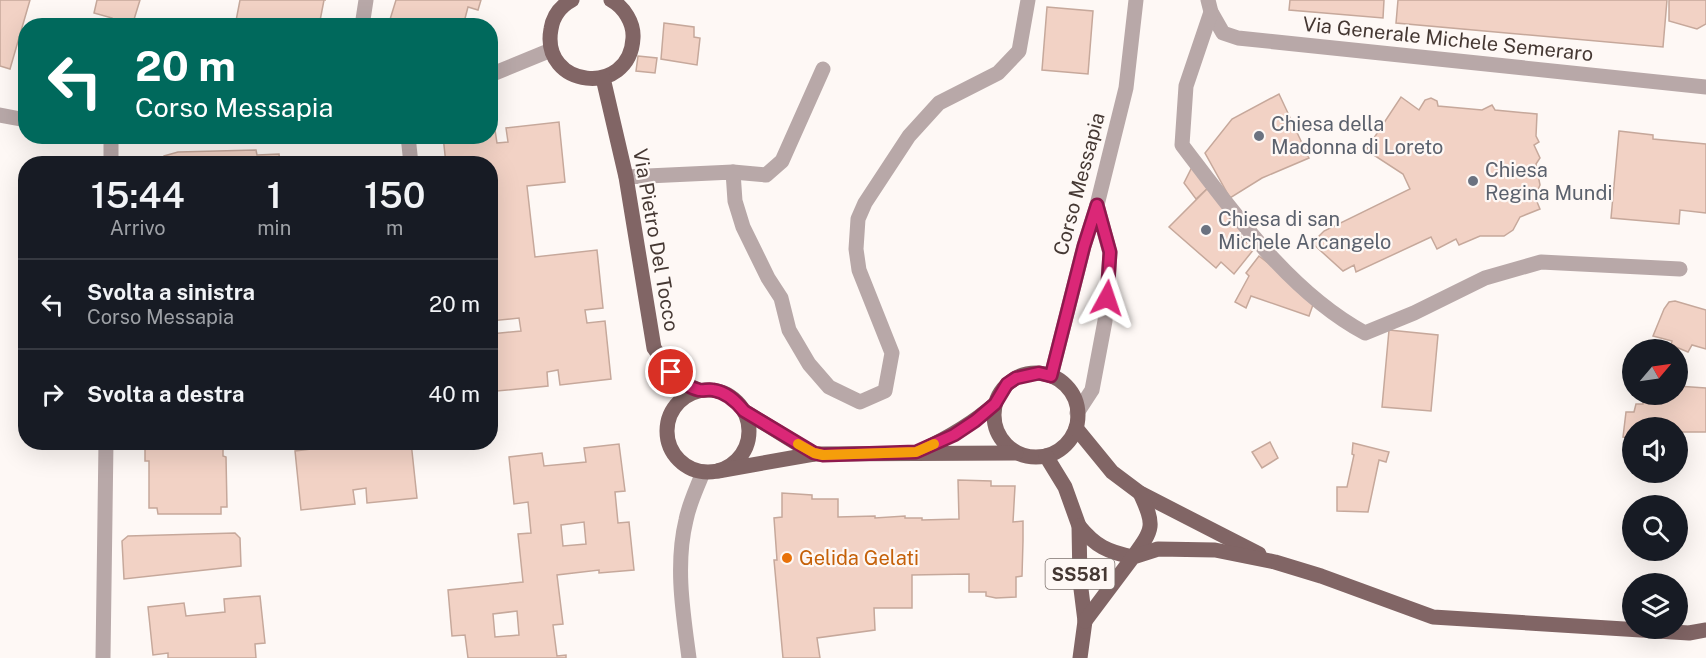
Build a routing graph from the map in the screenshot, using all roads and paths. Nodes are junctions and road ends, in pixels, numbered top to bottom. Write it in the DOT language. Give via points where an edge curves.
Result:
graph roads {
  1 [pos="366,0"];
  2 [pos="572,0"];
  3 [pos="611,0"];
  4 [pos="1028,0"];
  5 [pos="1136,0"];
  6 [pos="1209,6"];
  7 [pos="363,18"];
  8 [pos="552,50"];
  9 [pos="823,69"];
  10 [pos="498,72"];
  11 [pos="603,78"];
  12 [pos="1706,87"];
  13 [pos="0,115"];
  14 [pos="18,118"];
  15 [pos="733,172"];
  16 [pos="626,177"];
  17 [pos="1097,205"];
  18 [pos="1680,268"];
  19 [pos="1051,376"];
  20 [pos="699,390"];
  21 [pos="995,404"];
  22 [pos="744,411"];
  23 [pos="1077,421"];
  24 [pos="106,450"];
  25 [pos="916,452"];
  26 [pos="814,453"];
  27 [pos="1016,453"];
  28 [pos="1046,456"];
  29 [pos="711,472"];
  30 [pos="1140,493"];
  31 [pos="1079,526"];
  32 [pos="1133,556"];
  33 [pos="1275,562"];
  34 [pos="1085,621"];
  35 [pos="1706,630"];
  36 [pos="103,658"];
  37 [pos="689,658"];
  38 [pos="1080,658"];
  1 -- 7 [label="street"];
  2 -- 8 [label="main road" via="556,13 551,25"];
  3 -- 11 [label="main road" via="624,11 634,36 626,62"];
  4 -- 15 [label="street" via="1019,51 998,73 939,104 909,136 858,219 859,270 892,353 885,391 860,402 829,387 809,364 789,330 781,298 743,227 735,201"];
  5 -- 17 [label="street, Corso Messapia" via="1126,87"];
  6 -- 12 [label="street, Via Generale Michele Semeraro" via="1223,33 1238,38"];
  6 -- 18 [label="street" via="1186,86 1182,145 1273,259 1343,321 1365,333 1414,314 1485,278 1540,262"];
  8 -- 10 [label="street"];
  8 -- 11 [label="main road" via="566,71 577,77"];
  9 -- 15 [label="street" via="782,161 766,175"];
  11 -- 16 [label="main road, Via Pietro Del Tocco"];
  13 -- 14 [label="street"];
  15 -- 16 [label="street"];
  16 -- 20 [label="main road, Via Pietro Del Tocco" via="654,348 671,372"];
  17 -- 19 [label="street, Corso Messapia"];
  17 -- 23 [label="street" via="1110,252 1105,321 1092,390"];
  19 -- 21 [label="main road" via="1039,373 1016,378 1007,384"];
  19 -- 23 [label="main road" via="1070,391"];
  20 -- 22 [label="main road" via="724,393"];
  20 -- 29 [label="main road" via="687,395 673,409 666,426 667,440 680,462"];
  21 -- 25 [label="main road" via="954,435"];
  21 -- 27 [label="main road" via="997,432"];
  22 -- 26 [label="main road"];
  22 -- 29 [label="main road" via="748,422 746,447 734,462"];
  23 -- 28 [label="main road" via="1070,440"];
  23 -- 30 [label="main road" via="1112,472"];
  24 -- 36 [label="street"];
  25 -- 26 [label="main road"];
  25 -- 27 [label="main road"];
  26 -- 29 [label="main road"];
  27 -- 28 [label="main road"];
  28 -- 31 [label="main road, SS581" via="1065,487"];
  29 -- 37 [label="street" via="686,520 681,559"];
  30 -- 32 [label="main road" via="1151,517 1150,528"];
  30 -- 33 [label="main road"];
  31 -- 32 [label="main road" via="1106,551"];
  31 -- 34 [label="main road, SS581"];
  32 -- 33 [label="main road" via="1158,549 1215,550"];
  32 -- 34 [label="main road, SS581"];
  33 -- 35 [label="main road" via="1434,617 1689,633"];
  34 -- 38 [label="main road, SS581"];
}
